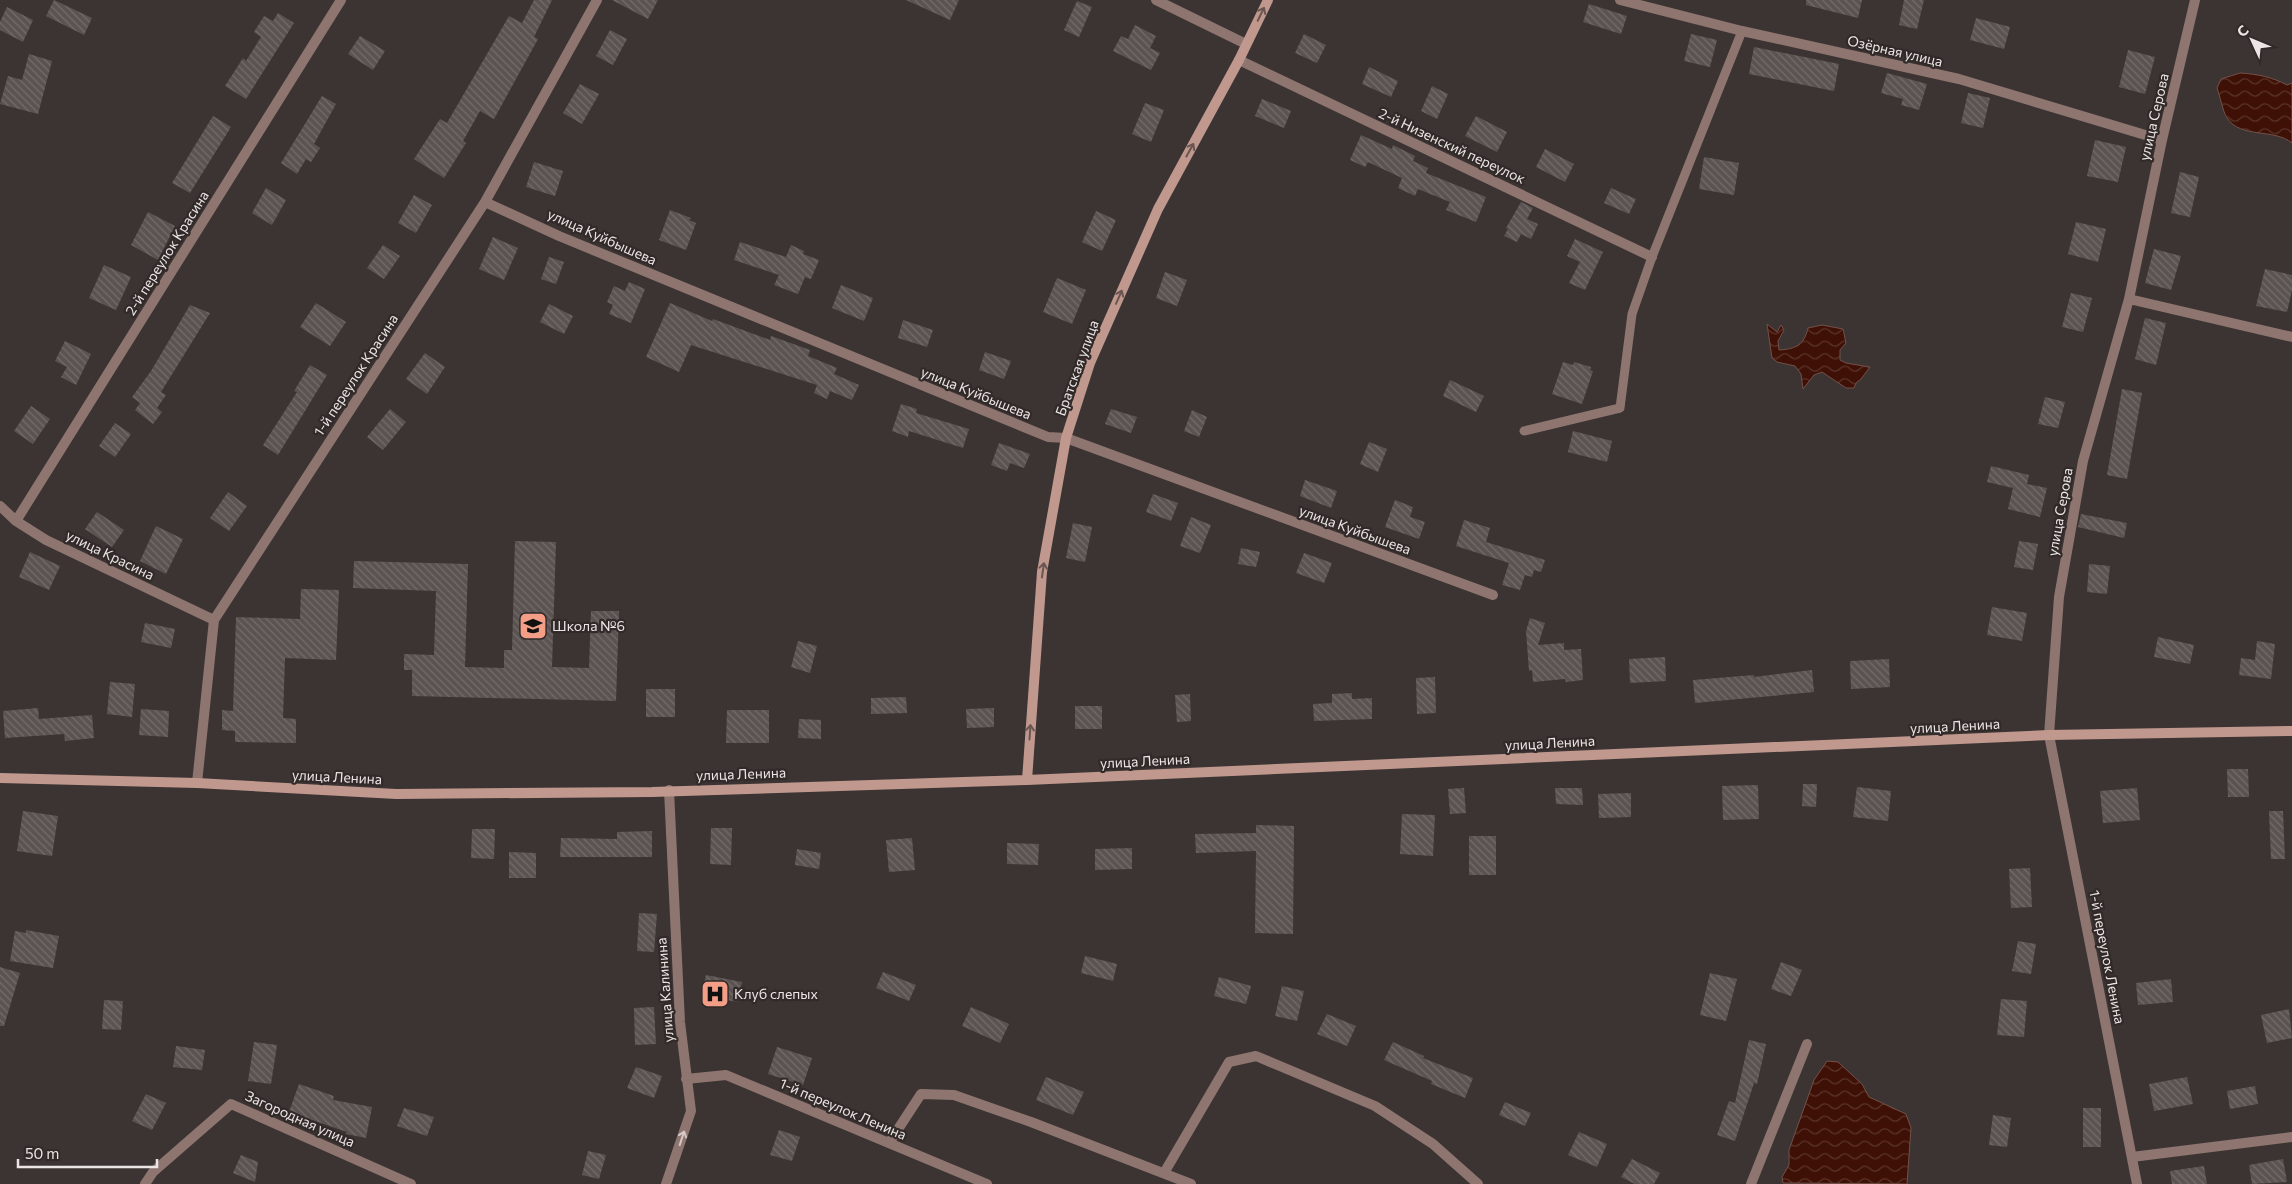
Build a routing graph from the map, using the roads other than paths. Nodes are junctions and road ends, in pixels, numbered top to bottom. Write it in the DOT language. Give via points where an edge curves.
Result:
graph roads {
  1 [pos="342,0"];
  2 [pos="597,0"];
  3 [pos="1156,0"];
  4 [pos="1268,0"];
  5 [pos="1620,0"];
  6 [pos="2195,0"];
  7 [pos="1742,31"];
  8 [pos="1246,44"];
  9 [pos="1239,60"];
  10 [pos="2162,140"];
  11 [pos="485,202"];
  12 [pos="1652,257"];
  13 [pos="2129,299"];
  14 [pos="2292,337"];
  15 [pos="1524,431"];
  16 [pos="1066,438"];
  17 [pos="0,506"];
  18 [pos="16,521"];
  19 [pos="1493,595"];
  20 [pos="214,620"];
  21 [pos="2292,731"];
  22 [pos="2049,735"];
  23 [pos="0,778"];
  24 [pos="1027,780"];
  25 [pos="197,783"];
  26 [pos="669,790"];
  27 [pos="1807,1044"];
  28 [pos="686,1079"];
  29 [pos="2292,1137"];
  30 [pos="888,1143"];
  31 [pos="2132,1156"];
  32 [pos="1164,1173"];
  33 [pos="145,1184"];
  34 [pos="411,1184"];
  35 [pos="666,1184"];
  36 [pos="987,1184"];
  37 [pos="1191,1184"];
  38 [pos="1478,1184"];
  39 [pos="1750,1184"];
  40 [pos="2137,1184"];
  1 -- 18 [label="street, 2-й переулок Красина"];
  2 -- 11 [label="street, 1-й переулок Красина"];
  3 -- 8 [label="street"];
  8 -- 4 [label="main road, Братская улица, one-way"];
  5 -- 7 [label="street, Озёрная улица"];
  6 -- 10 [label="street, улица Серова"];
  7 -- 10 [label="street, Озёрная улица" via="1959,79"];
  7 -- 12 [label="lane"];
  8 -- 9 [label="main road, Братская улица"];
  9 -- 12 [label="street, 2-й Низенский переулок"];
  16 -- 9 [label="main road, Братская улица, one-way" via="1090,363 1158,209"];
  10 -- 13 [label="street, улица Серова"];
  11 -- 16 [label="street, улица Куйбышева" via="1048,437"];
  11 -- 20 [label="street, 1-й переулок Красина"];
  12 -- 15 [label="lane" via="1632,314 1620,408"];
  13 -- 14 [label="street"];
  13 -- 22 [label="street, улица Серова" via="2083,461 2059,597"];
  16 -- 19 [label="street, улица Куйбышева"];
  24 -- 16 [label="main road, Братская улица, one-way" via="1042,572"];
  17 -- 18 [label="street, улица Красина"];
  18 -- 20 [label="street, улица Красина" via="46,540"];
  20 -- 25 [label="street, 1-й переулок Красина"];
  21 -- 22 [label="main road, улица Ленина"];
  22 -- 24 [label="main road, улица Ленина"];
  22 -- 31 [label="street, 1-й переулок Ленина"];
  23 -- 25 [label="main road, улица Ленина"];
  24 -- 26 [label="main road, улица Ленина"];
  25 -- 26 [label="main road, улица Ленина" via="396,794"];
  26 -- 28 [label="street, улица Калинина" via="680,1022"];
  27 -- 39 [label="street"];
  28 -- 30 [label="street, 1-й переулок Ленина" via="726,1074"];
  35 -- 28 [label="street, улица Калинина, one-way" via="691,1110"];
  29 -- 31 [label="street"];
  30 -- 32 [label="street" via="921,1094 954,1095"];
  30 -- 36 [label="street, 1-й переулок Ленина"];
  31 -- 40 [label="street, 1-й переулок Ленина"];
  32 -- 37 [label="street"];
  32 -- 38 [label="street" via="1229,1062 1256,1056 1374,1106 1432,1144"];
  33 -- 34 [label="street, Загородная улица" via="152,1172 231,1104"];
}
